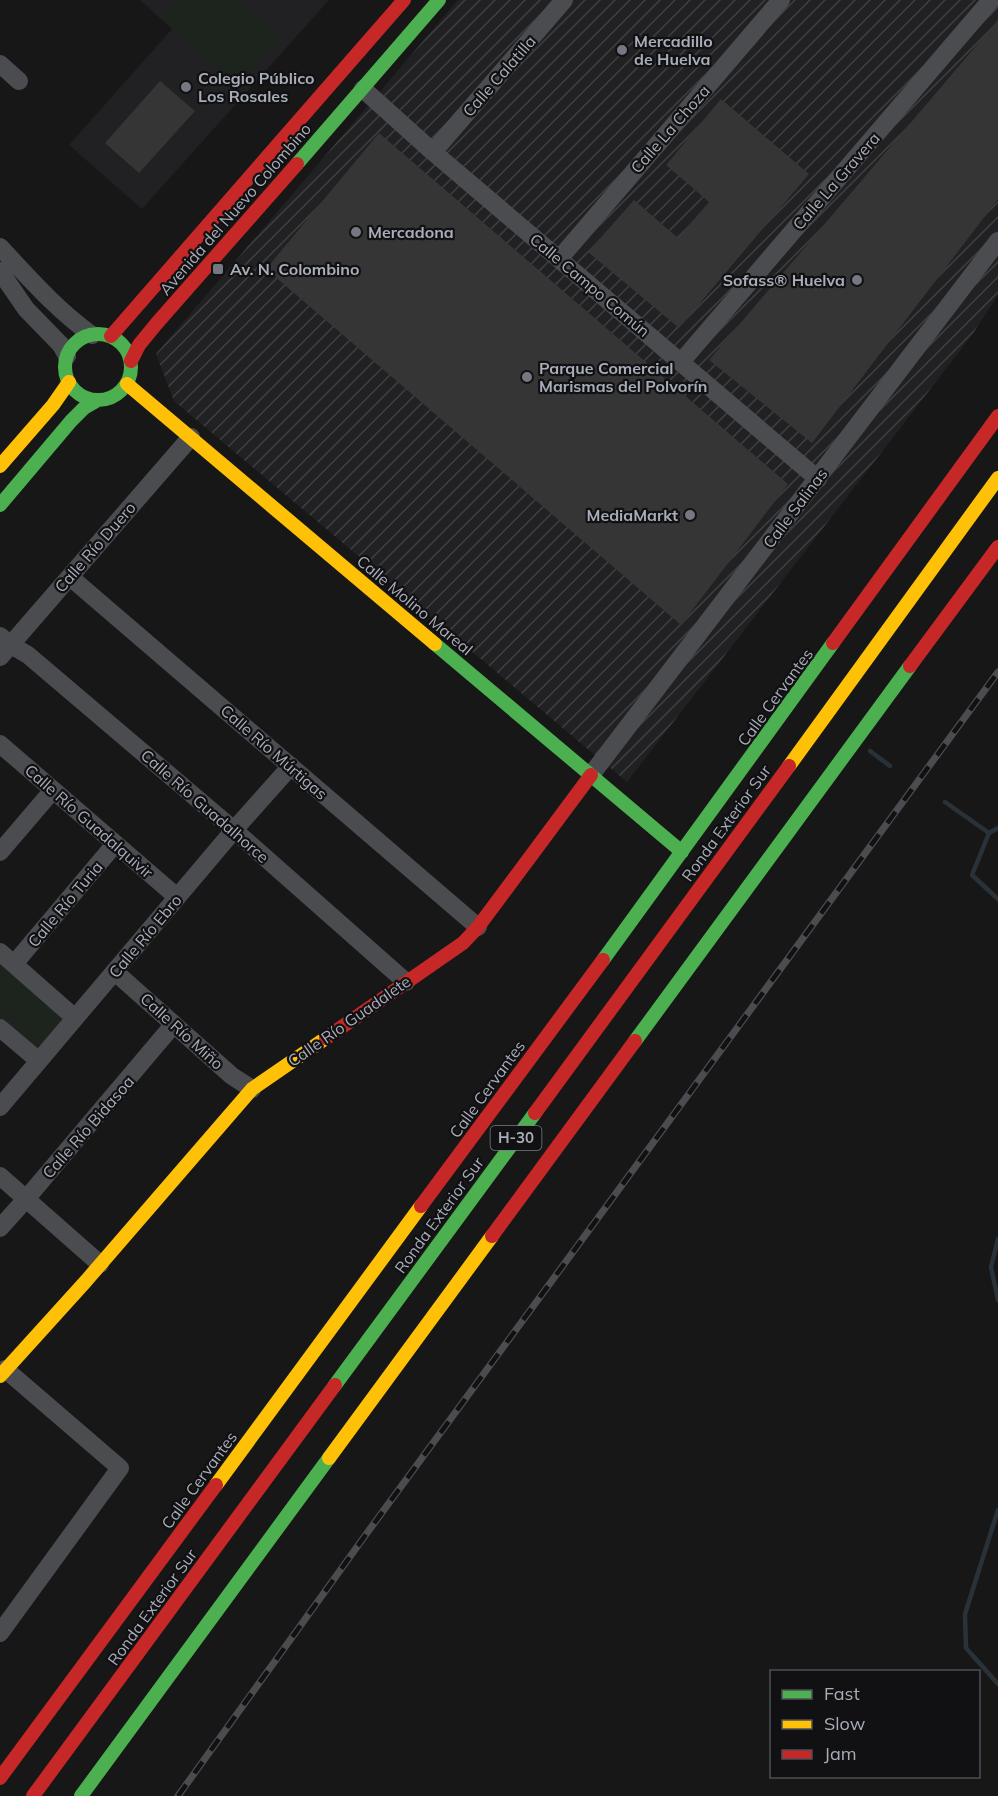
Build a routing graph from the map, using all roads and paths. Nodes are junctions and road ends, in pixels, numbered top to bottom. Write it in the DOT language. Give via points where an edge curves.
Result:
graph roads {
  1 [pos="404,0"];
  2 [pos="439,0"];
  3 [pos="564,0"];
  4 [pos="782,0"];
  5 [pos="991,0"];
  6 [pos="0,64"];
  7 [pos="19,81"];
  8 [pos="363,89"];
  9 [pos="433,152"];
  10 [pos="998,241"];
  11 [pos="0,247"];
  12 [pos="559,259"];
  13 [pos="0,271"];
  14 [pos="92,335"];
  15 [pos="111,336"];
  16 [pos="67,356"];
  17 [pos="131,361"];
  18 [pos="681,362"];
  19 [pos="69,382"];
  20 [pos="127,384"];
  21 [pos="98,400"];
  22 [pos="998,416"];
  23 [pos="190,437"];
  24 [pos="0,466"];
  25 [pos="998,478"];
  26 [pos="818,479"];
  27 [pos="0,505"];
  28 [pos="998,547"];
  29 [pos="70,577"];
  30 [pos="4,646"];
  31 [pos="2,749"];
  32 [pos="291,766"];
  33 [pos="591,775"];
  34 [pos="53,790"];
  35 [pos="234,830"];
  36 [pos="115,844"];
  37 [pos="0,852"];
  38 [pos="682,852"];
  39 [pos="177,897"];
  40 [pos="478,927"];
  41 [pos="7,958"];
  42 [pos="115,972"];
  43 [pos="406,982"];
  44 [pos="75,1018"];
  45 [pos="174,1024"];
  46 [pos="0,1028"];
  47 [pos="39,1061"];
  48 [pos="252,1089"];
  49 [pos="0,1107"];
  50 [pos="0,1176"];
  51 [pos="26,1200"];
  52 [pos="0,1228"];
  53 [pos="100,1264"];
  54 [pos="2,1370"];
  55 [pos="0,1633"];
  56 [pos="0,1778"];
  57 [pos="33,1796"];
  58 [pos="81,1796"];
  1 -- 15 [label="main road, Avenida del Nuevo Colombino"];
  2 -- 8 [label="main road, Avenida del Nuevo Colombino"];
  3 -- 9 [label="street, Calle Calatilla"];
  4 -- 12 [label="street, Calle La Choza"];
  5 -- 18 [label="street, Calle La Gravera"];
  6 -- 7 [label="street"];
  8 -- 9 [label="street, Calle Campo Común"];
  8 -- 17 [label="main road, Avenida del Nuevo Colombino" via="157,323"];
  9 -- 12 [label="street, Calle Campo Común"];
  10 -- 26 [label="street, Calle Salinas"];
  11 -- 14 [label="street" via="66,316"];
  12 -- 18 [label="street, Calle Campo Común"];
  13 -- 16 [label="street" via="26,309"];
  14 -- 15 [label="main road"];
  14 -- 16 [label="main road" via="81,339"];
  15 -- 17 [label="main road" via="127,350"];
  16 -- 19 [label="main road"];
  17 -- 20 [label="main road"];
  18 -- 26 [label="street, Calle Campo Común"];
  19 -- 21 [label="main road" via="81,395"];
  19 -- 24 [label="main road"];
  20 -- 21 [label="main road" via="115,396"];
  20 -- 23 [label="main road, Calle Molino Mareal"];
  21 -- 27 [label="main road" via="70,421"];
  22 -- 38 [label="main road, Calle Cervantes"];
  23 -- 29 [label="street, Calle Río Duero"];
  23 -- 33 [label="main road, Calle Molino Mareal"];
  25 -- 57 [label="main road, Ronda Exterior Sur / H-30"];
  26 -- 33 [label="street, Calle Salinas"];
  28 -- 58 [label="main road, H-30"];
  29 -- 30 [label="street, Calle Río Duero"];
  29 -- 32 [label="street, Calle Río Múrtigas"];
  30 -- 35 [label="street, Calle Río Guadalhorce" via="28,655"];
  31 -- 34 [label="street, Calle Río Guadalquivir"];
  32 -- 35 [label="street, Calle Río Ebro"];
  32 -- 40 [label="street, Calle Río Múrtigas"];
  33 -- 38 [label="main road, Calle Molino Mareal"];
  33 -- 40 [label="main road, Calle Río Guadalete"];
  34 -- 36 [label="street, Calle Río Guadalquivir"];
  34 -- 37 [label="street"];
  35 -- 39 [label="street, Calle Río Ebro"];
  35 -- 43 [label="street, Calle Río Guadalhorce"];
  36 -- 39 [label="street, Calle Río Guadalquivir"];
  36 -- 41 [label="street, Calle Río Turia"];
  38 -- 56 [label="main road, Calle Cervantes"];
  39 -- 42 [label="street, Calle Río Ebro"];
  40 -- 43 [label="main road, Calle Río Guadalete" via="463,943"];
  41 -- 44 [label="street"];
  42 -- 44 [label="street, Calle Río Ebro"];
  42 -- 45 [label="street, Calle Río Miño"];
  43 -- 48 [label="main road, Calle Río Guadalete"];
  44 -- 47 [label="street, Calle Río Ebro"];
  45 -- 48 [label="street, Calle Río Miño"];
  45 -- 51 [label="street, Calle Río Bidasoa"];
  46 -- 47 [label="street"];
  47 -- 49 [label="street, Calle Río Ebro"];
  48 -- 53 [label="main road, Calle Río Guadalete"];
  50 -- 51 [label="street"];
  51 -- 52 [label="street, Calle Río Bidasoa"];
  51 -- 53 [label="street"];
  53 -- 54 [label="main road, Calle Río Guadalete"];
  54 -- 55 [label="street" via="120,1468"];
}
